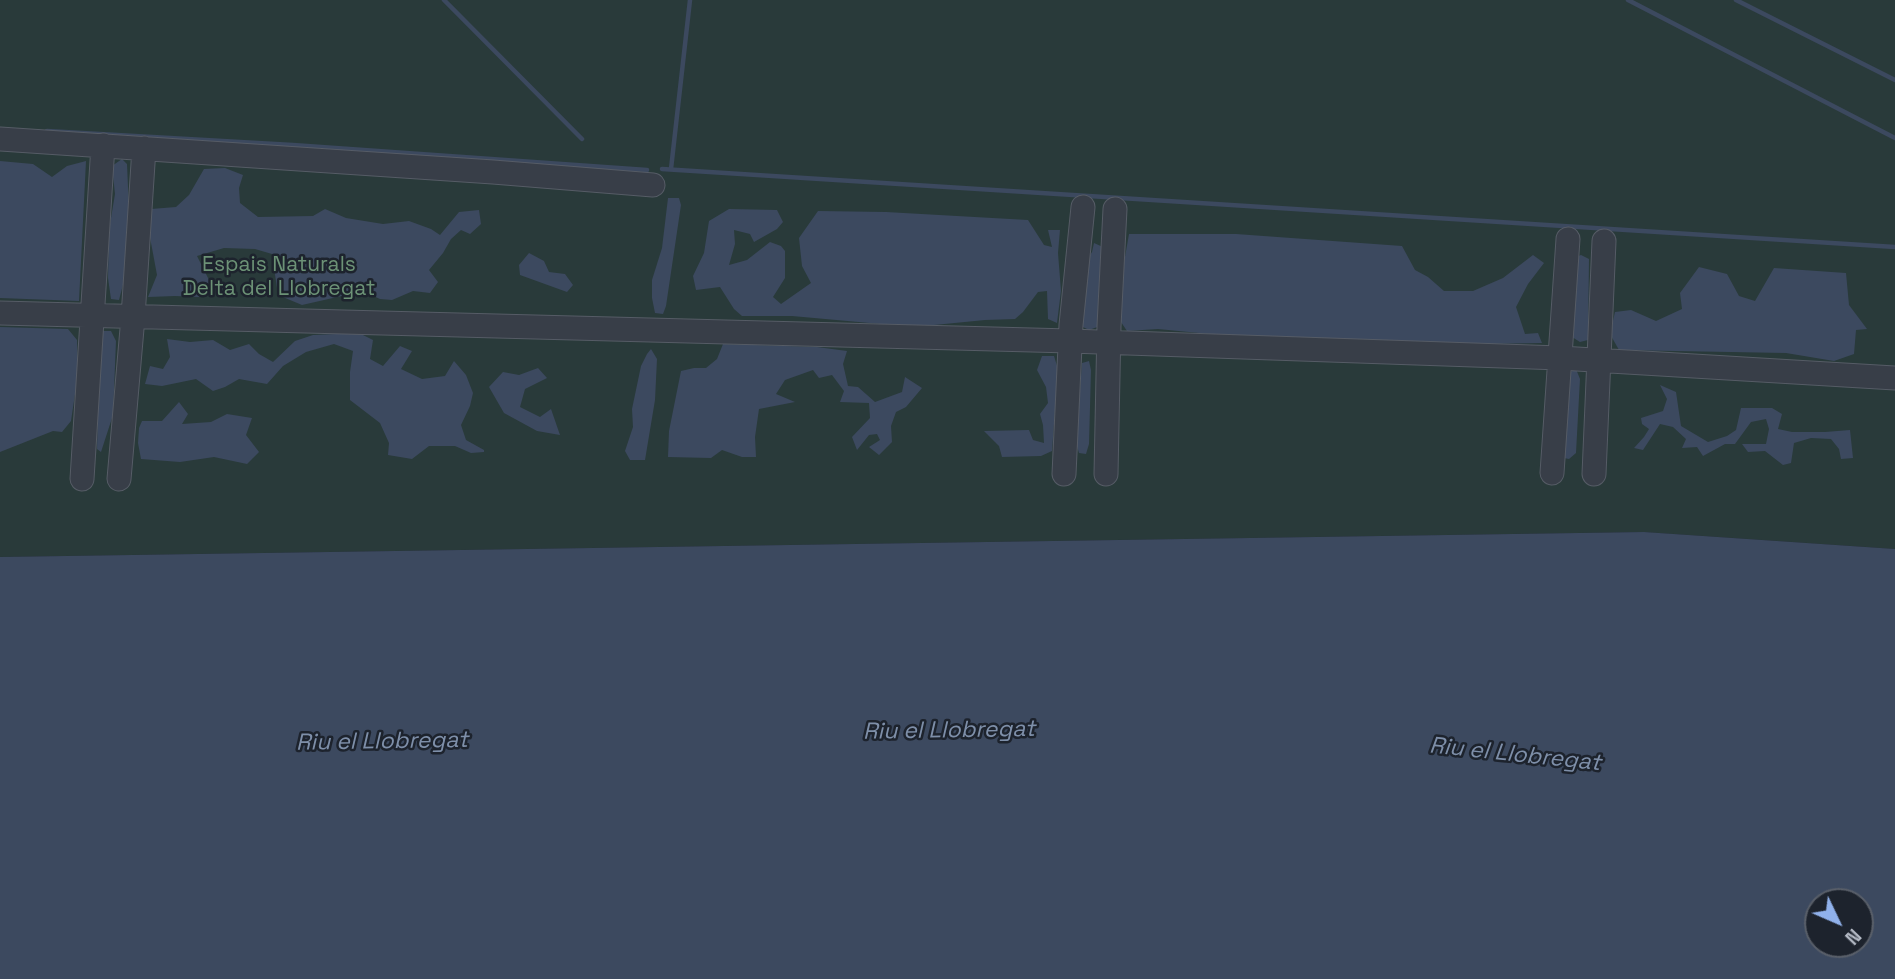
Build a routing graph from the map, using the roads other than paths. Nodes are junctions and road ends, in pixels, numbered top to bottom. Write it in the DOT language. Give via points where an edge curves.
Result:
graph roads {
  1 [pos="0,139"];
  2 [pos="103,145"];
  3 [pos="144,148"];
  4 [pos="653,184"];
  5 [pos="1083,207"];
  6 [pos="1115,209"];
  7 [pos="1568,239"];
  8 [pos="1604,242"];
  9 [pos="0,313"];
  10 [pos="92,316"];
  11 [pos="133,317"];
  12 [pos="1070,341"];
  13 [pos="1109,343"];
  14 [pos="1560,358"];
  15 [pos="1599,361"];
  16 [pos="1895,378"];
  17 [pos="1552,473"];
  18 [pos="1064,474"];
  19 [pos="1106,474"];
  20 [pos="1594,474"];
  21 [pos="82,479"];
  22 [pos="119,479"];
  1 -- 2 [label="lane"];
  2 -- 3 [label="lane"];
  2 -- 10 [label="lane"];
  3 -- 4 [label="lane"];
  3 -- 11 [label="lane"];
  5 -- 12 [label="lane"];
  6 -- 13 [label="lane"];
  7 -- 14 [label="lane"];
  8 -- 15 [label="lane"];
  9 -- 10 [label="lane"];
  10 -- 11 [label="lane"];
  10 -- 21 [label="lane"];
  11 -- 12 [label="lane"];
  11 -- 22 [label="lane"];
  12 -- 13 [label="lane"];
  12 -- 18 [label="lane"];
  13 -- 14 [label="lane"];
  13 -- 19 [label="lane"];
  14 -- 15 [label="lane"];
  14 -- 17 [label="lane"];
  15 -- 16 [label="lane"];
  15 -- 20 [label="lane"];
}
